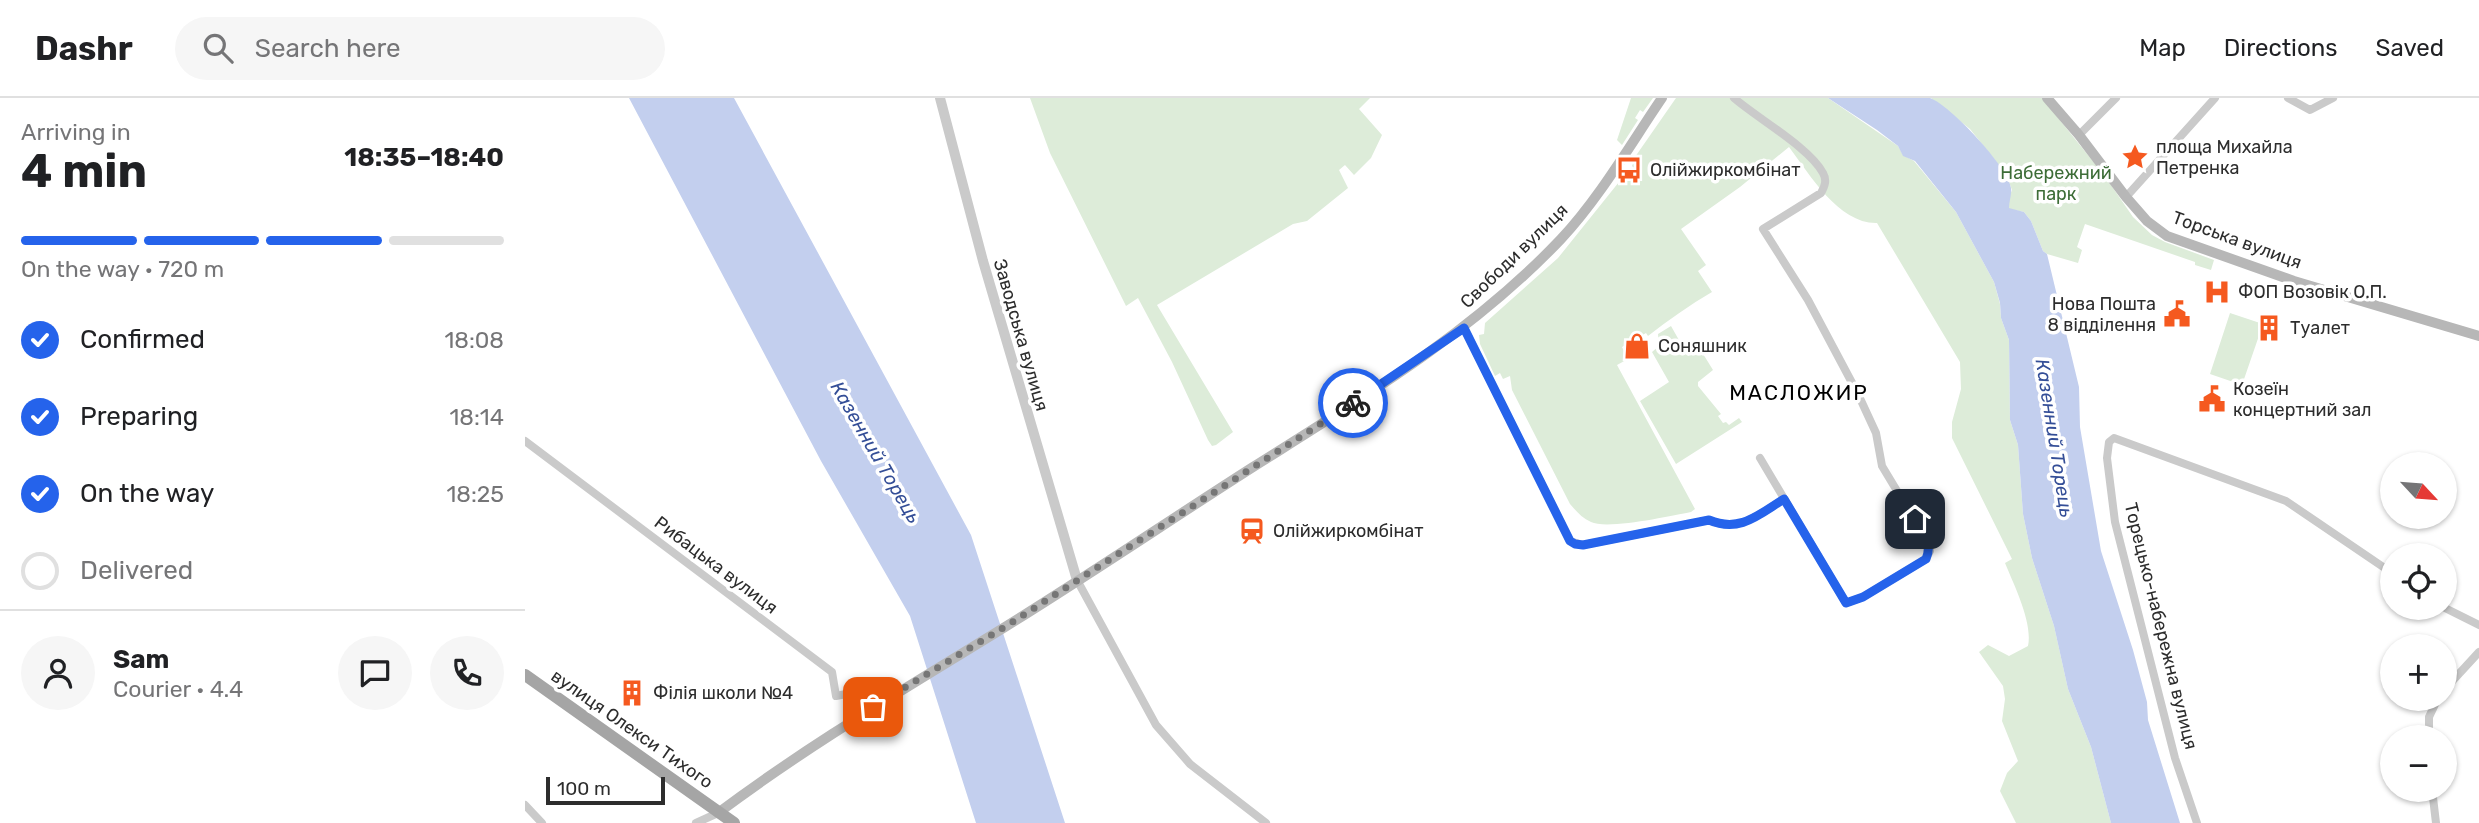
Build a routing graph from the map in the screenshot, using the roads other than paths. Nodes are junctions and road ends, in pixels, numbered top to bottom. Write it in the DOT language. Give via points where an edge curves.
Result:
graph roads {
  1 [pos="940,98"];
  2 [pos="1663,98"];
  3 [pos="1734,98"];
  4 [pos="2047,98"];
  5 [pos="2116,98"];
  6 [pos="2215,98"];
  7 [pos="2288,98"];
  8 [pos="2333,98"];
  9 [pos="2079,135"];
  10 [pos="2126,197"];
  11 [pos="1464,328"];
  12 [pos="2479,336"];
  13 [pos="525,440"];
  14 [pos="1760,458"];
  15 [pos="1784,499"];
  16 [pos="2380,565"];
  17 [pos="1077,580"];
  18 [pos="2457,614"];
  19 [pos="2479,625"];
  20 [pos="2479,652"];
  21 [pos="525,675"];
  22 [pos="2457,676"];
  23 [pos="873,707"];
  24 [pos="2434,802"];
  25 [pos="525,805"];
  26 [pos="718,813"];
  27 [pos="542,823"];
  28 [pos="696,823"];
  29 [pos="709,823"];
  30 [pos="734,823"];
  31 [pos="1266,823"];
  32 [pos="2197,823"];
  33 [pos="2436,823"];
  1 -- 17 [label="street, Заводська вулиця"];
  2 -- 11 [label="main road, Свободи вулиця" via="1583,214"];
  3 -- 15 [label="street" via="1799,148 1825,180 1821,193 1763,229 1808,300 1867,412 1879,444 1880,462 1930,551 1926,559 1846,603"];
  4 -- 9 [label="main road"];
  5 -- 9 [label="street"];
  6 -- 10 [label="street"];
  7 -- 8 [label="street" via="2310,110"];
  9 -- 10 [label="main road"];
  10 -- 12 [label="main road, Торська вулиця" via="2167,236"];
  11 -- 15 [label="street" via="1575,544 1709,520 1736,526"];
  11 -- 17 [label="main road, Свободи вулиця"];
  13 -- 23 [label="street, Рибацька вулиця" via="832,672 836,696 856,692 868,697"];
  14 -- 15 [label="street"];
  16 -- 32 [label="street, Торецько-набережна вулиця" via="2286,501 2114,438 2109,442 2115,522 2175,758"];
  17 -- 23 [label="main road, Свободи вулиця"];
  17 -- 31 [label="street" via="1156,725 1190,764"];
  18 -- 19 [label="street"];
  20 -- 22 [label="street"];
  21 -- 26 [label="main road, вулиця Олекси Тихого"];
  23 -- 26 [label="main road, Свободи вулиця"];
  24 -- 33 [label="street"];
  25 -- 27 [label="street"];
  26 -- 28 [label="street"];
  26 -- 29 [label="street"];
  26 -- 30 [label="main road, вулиця Олекси Тихого"];
}
